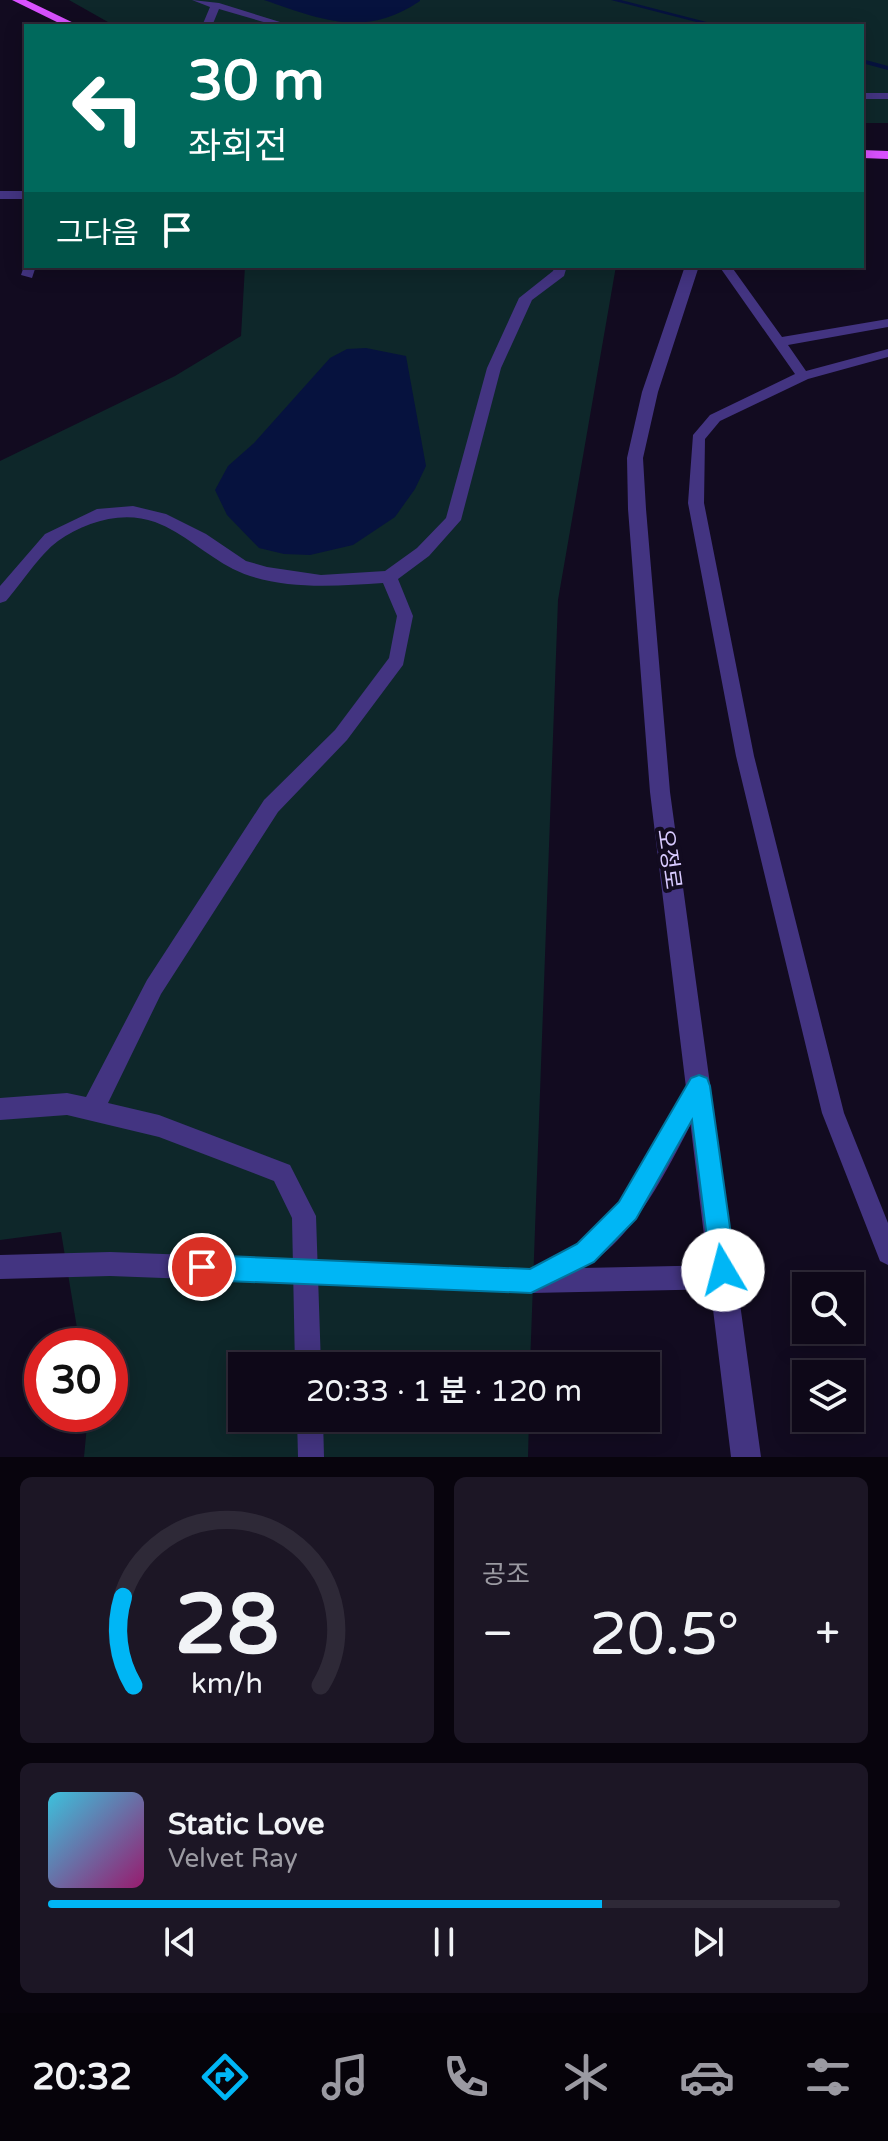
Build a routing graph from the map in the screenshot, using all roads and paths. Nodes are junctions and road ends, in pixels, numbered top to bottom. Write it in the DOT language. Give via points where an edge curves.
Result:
graph roads {
  1 [pos="17,0"];
  2 [pos="197,0"];
  3 [pos="216,5"];
  4 [pos="70,24"];
  5 [pos="208,24"];
  6 [pos="281,24"];
  7 [pos="864,96"];
  8 [pos="888,96"];
  9 [pos="864,154"];
  10 [pos="888,155"];
  11 [pos="0,195"];
  12 [pos="24,195"];
  13 [pos="560,268"];
  14 [pos="691,268"];
  15 [pos="726,268"];
  16 [pos="888,323"];
  17 [pos="779,342"];
  18 [pos="888,353"];
  19 [pos="803,376"];
  20 [pos="389,577"];
  21 [pos="0,597"];
  22 [pos="699,1086"];
  23 [pos="0,1109"];
  24 [pos="92,1110"];
  25 [pos="888,1253"];
  26 [pos="0,1267"];
  27 [pos="724,1277"];
  28 [pos="531,1281"];
  29 [pos="308,1352"];
  30 [pos="310,1432"];
  31 [pos="311,1457"];
  32 [pos="746,1457"];
  1 -- 4 [label="main road"];
  2 -- 3 [label="lane"];
  3 -- 5 [label="lane"];
  3 -- 6 [label="lane"];
  7 -- 8 [label="lane"];
  9 -- 10 [label="main road"];
  11 -- 12 [label="lane"];
  13 -- 20 [label="lane" via="526,298 494,368 453,520"];
  14 -- 22 [label="street, 오정로" via="650,392 635,458 660,792"];
  15 -- 17 [label="lane"];
  16 -- 17 [label="lane"];
  17 -- 19 [label="lane"];
  18 -- 19 [label="lane"];
  19 -- 25 [label="lane" via="715,418 698,438 696,503 745,756 833,1113"];
  20 -- 21 [label="lane" via="321,581 267,573 240,565 160,518 133,511 102,513 51,538"];
  20 -- 24 [label="lane" via="405,616 397,660 341,735 271,806 154,987"];
  22 -- 27 [label="street, 오정로"];
  22 -- 28 [label="lane" via="628,1211 586,1253"];
  23 -- 24 [label="lane" via="67,1104"];
  24 -- 29 [label="lane" via="159,1126 282,1173 304,1216"];
  26 -- 28 [label="lane, bridge" via="110,1264"];
  27 -- 28 [label="lane"];
  27 -- 32 [label="street, 오정로"];
  30 -- 31 [label="lane"];
}
